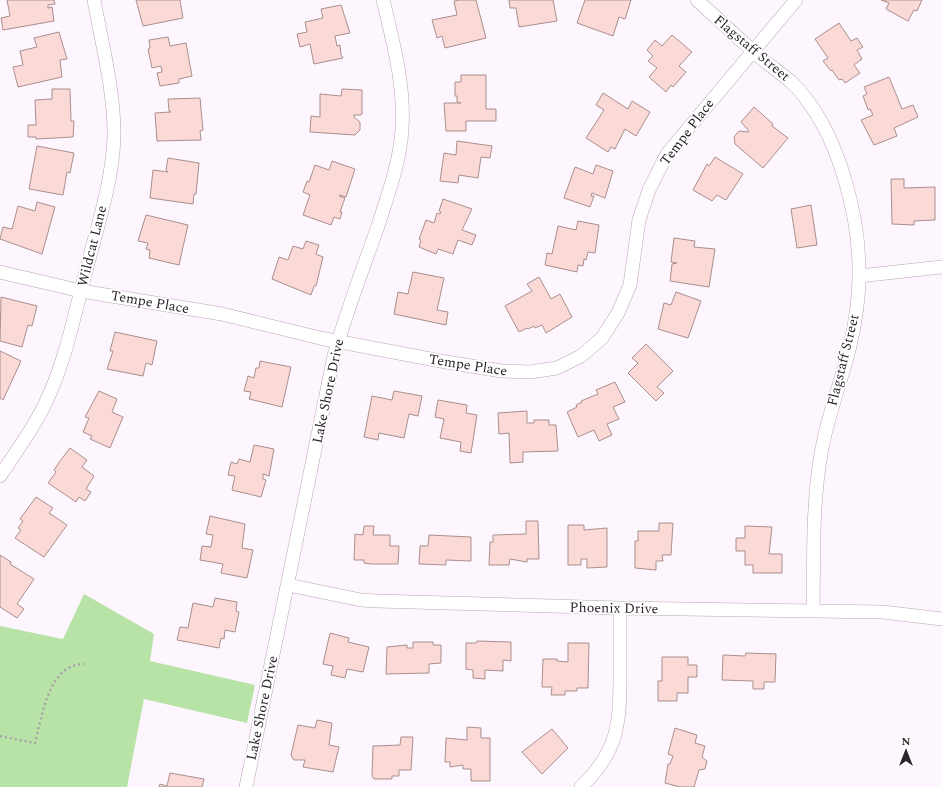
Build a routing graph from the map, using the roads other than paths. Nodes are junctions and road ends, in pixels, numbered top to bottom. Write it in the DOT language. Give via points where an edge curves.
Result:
graph roads {
  1 [pos="94,0"];
  2 [pos="383,0"];
  3 [pos="697,0"];
  4 [pos="796,0"];
  5 [pos="752,50"];
  6 [pos="942,267"];
  7 [pos="0,272"];
  8 [pos="859,276"];
  9 [pos="81,290"];
  10 [pos="338,341"];
  11 [pos="0,476"];
  12 [pos="288,585"];
  13 [pos="620,608"];
  14 [pos="813,610"];
  15 [pos="942,618"];
  16 [pos="246,787"];
  17 [pos="581,787"];
  1 -- 9 [label="street, Wildcat Lane" via="110,79 114,136 107,188"];
  2 -- 10 [label="street, Lake Shore Drive" via="402,95 399,156"];
  3 -- 5 [label="street, Flagstaff Street"];
  4 -- 5 [label="street, Tempe Place"];
  5 -- 8 [label="street, Flagstaff Street" via="789,78 807,100 827,132 851,205"];
  5 -- 10 [label="street, Tempe Place" via="667,154 649,190 639,220 630,285 618,313 602,338 581,356 557,368 530,372 502,371"];
  6 -- 8 [label="street"];
  7 -- 9 [label="street, Tempe Place"];
  8 -- 14 [label="street, Flagstaff Street" via="856,314 849,347 832,402 821,455 816,498"];
  9 -- 10 [label="street, Tempe Place" via="222,314"];
  9 -- 11 [label="street, Wildcat Lane" via="68,341 50,393"];
  10 -- 12 [label="street, Lake Shore Drive"];
  12 -- 13 [label="street, Phoenix Drive" via="366,600"];
  12 -- 16 [label="street, Lake Shore Drive"];
  13 -- 14 [label="street, Phoenix Drive"];
  13 -- 17 [label="street" via="620,716 614,739 604,761"];
  14 -- 15 [label="street, Phoenix Drive" via="883,612"];
}
